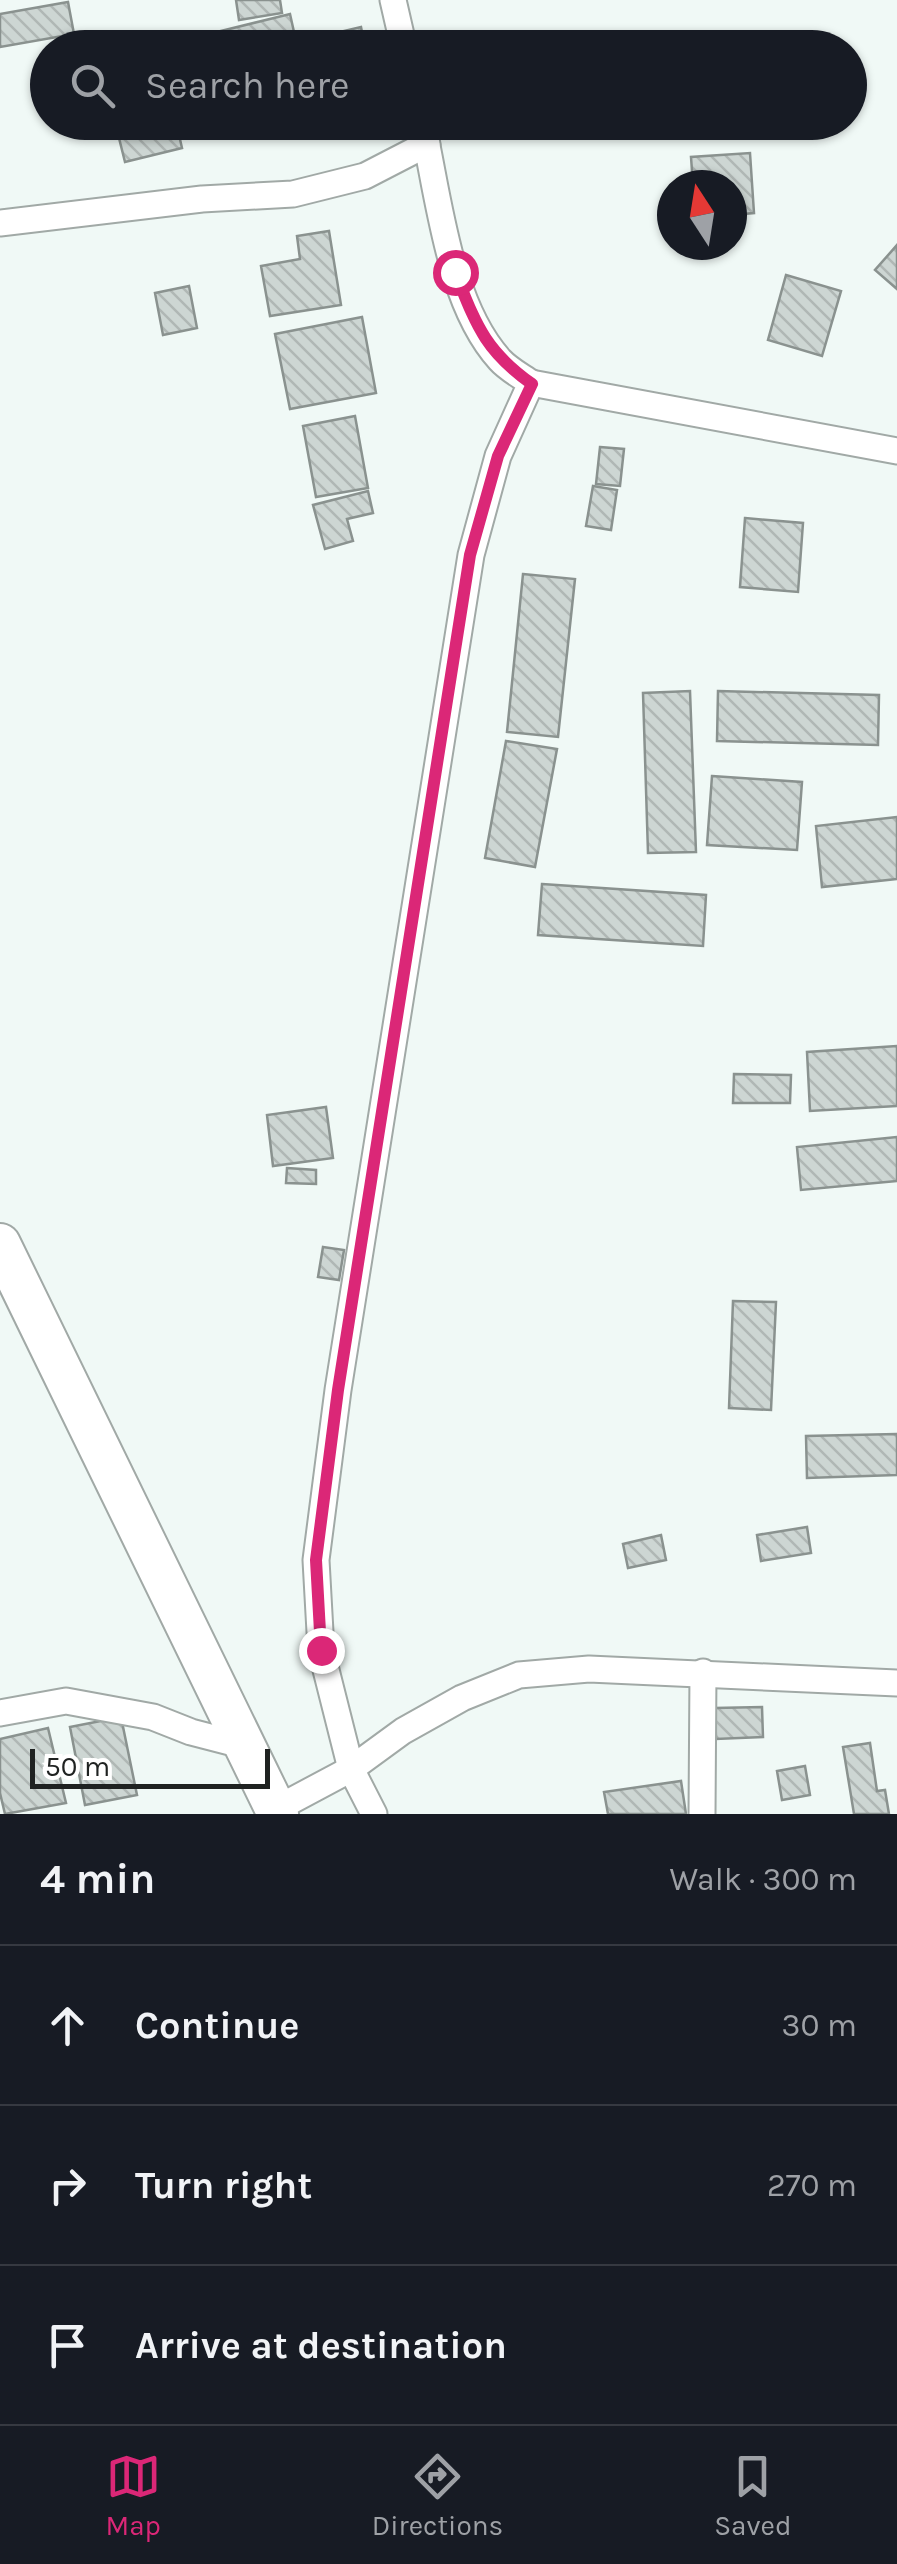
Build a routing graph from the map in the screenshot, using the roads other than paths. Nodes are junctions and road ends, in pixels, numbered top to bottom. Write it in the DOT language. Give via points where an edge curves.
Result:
graph roads {
  1 [pos="394,0"];
  2 [pos="400,30"];
  3 [pos="414,140"];
  4 [pos="426,140"];
  5 [pos="0,222"];
  6 [pos="532,384"];
  7 [pos="897,451"];
  8 [pos="0,1244"];
  9 [pos="703,1672"];
  10 [pos="897,1683"];
  11 [pos="0,1714"];
  12 [pos="245,1746"];
  13 [pos="351,1769"];
  14 [pos="277,1811"];
  15 [pos="374,1814"];
  16 [pos="702,1814"];
  1 -- 2 [label="street"];
  3 -- 5 [label="street" via="365,176 293,194"];
  4 -- 6 [label="street" via="455,272 478,329 501,362"];
  6 -- 7 [label="street"];
  6 -- 13 [label="street" via="498,456 470,555 335,1409 316,1560 321,1650"];
  8 -- 12 [label="main road"];
  9 -- 10 [label="street"];
  9 -- 13 [label="street" via="589,1668 519,1675 462,1698"];
  9 -- 16 [label="street"];
  11 -- 12 [label="street" via="66,1701 154,1717"];
  12 -- 14 [label="main road"];
  13 -- 14 [label="street"];
  13 -- 15 [label="street"];
}
